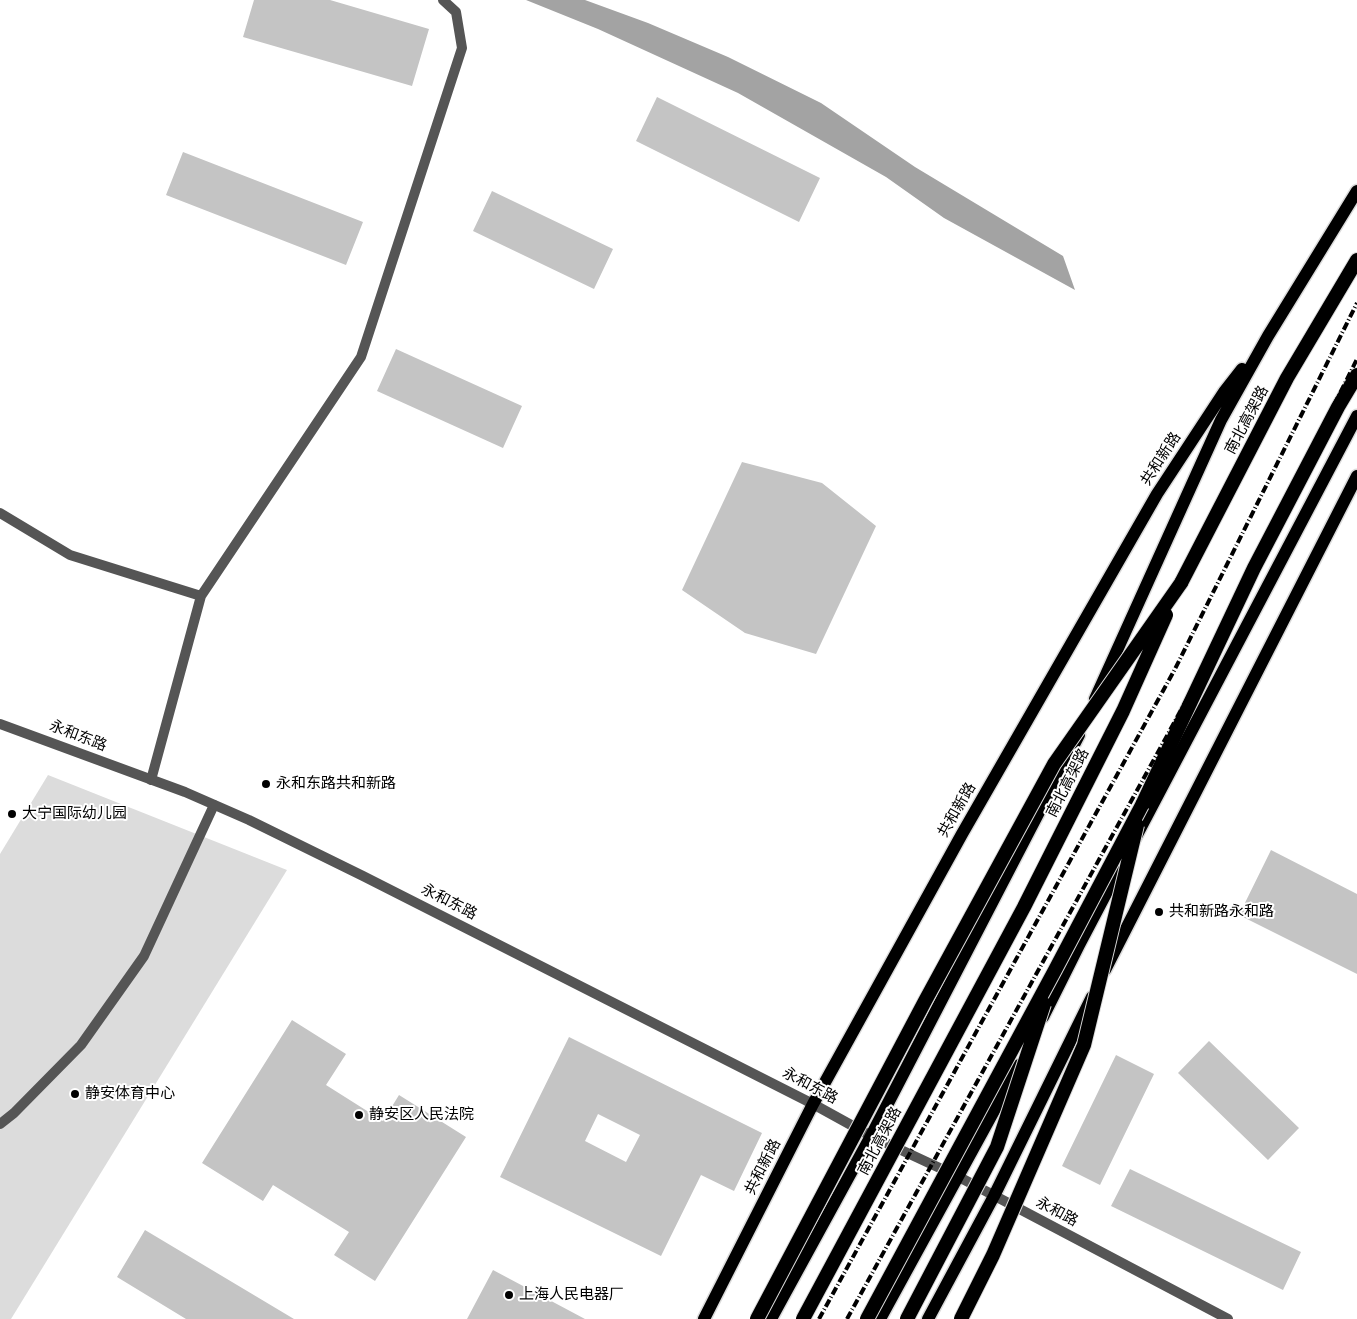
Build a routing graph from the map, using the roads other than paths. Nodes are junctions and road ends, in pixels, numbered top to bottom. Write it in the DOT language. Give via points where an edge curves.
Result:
graph roads {
  1 [pos="443,0"];
  2 [pos="1357,191"];
  3 [pos="1357,260"];
  4 [pos="1268,336"];
  5 [pos="1357,374"];
  6 [pos="1357,416"];
  7 [pos="1357,476"];
  8 [pos="0,513"];
  9 [pos="1181,583"];
  10 [pos="201,596"];
  11 [pos="0,724"];
  12 [pos="151,780"];
  13 [pos="1142,805"];
  14 [pos="214,806"];
  15 [pos="1055,970"];
  16 [pos="813,1104"];
  17 [pos="0,1124"];
  18 [pos="871,1136"];
  19 [pos="959,1177"];
  20 [pos="994,1196"];
  21 [pos="704,1319"];
  22 [pos="757,1319"];
  23 [pos="771,1319"];
  24 [pos="803,1319"];
  25 [pos="867,1319"];
  26 [pos="880,1319"];
  27 [pos="907,1319"];
  28 [pos="928,1319"];
  29 [pos="961,1319"];
  30 [pos="1228,1319"];
  1 -- 10 [label="street" via="456,12 462,48 360,357"];
  2 -- 4 [label="main road, 共和新路"];
  3 -- 9 [label="highway, 南北高架路" via="1287,378"];
  4 -- 16 [label="main road, 共和新路" via="1224,392 1157,494 967,825"];
  4 -- 18 [label="main road, 共和新路" via="1221,420 1070,754"];
  5 -- 13 [label="highway" via="1254,568"];
  6 -- 19 [label="main road"];
  7 -- 20 [label="main road"];
  8 -- 10 [label="street" via="70,555"];
  9 -- 22 [label="highway, bridge" via="1054,764"];
  9 -- 24 [label="highway, 南北高架路, bridge" via="1123,711 1024,907"];
  10 -- 12 [label="street"];
  11 -- 12 [label="street, 永和东路"];
  12 -- 14 [label="street, 永和东路"];
  13 -- 15 [label="highway, bridge"];
  13 -- 29 [label="highway, bridge" via="1084,1046"];
  14 -- 16 [label="street, 永和东路" via="363,876"];
  14 -- 17 [label="street" via="144,956 81,1045"];
  15 -- 25 [label="highway, bridge"];
  15 -- 27 [label="highway, bridge" via="997,1147"];
  16 -- 18 [label="street, 永和东路"];
  16 -- 21 [label="main road, 共和新路"];
  18 -- 19 [label="street, 永和路"];
  18 -- 23 [label="main road, 共和新路"];
  19 -- 20 [label="street, 永和路"];
  19 -- 26 [label="main road"];
  20 -- 28 [label="main road"];
  20 -- 30 [label="street, 永和路"];
}
